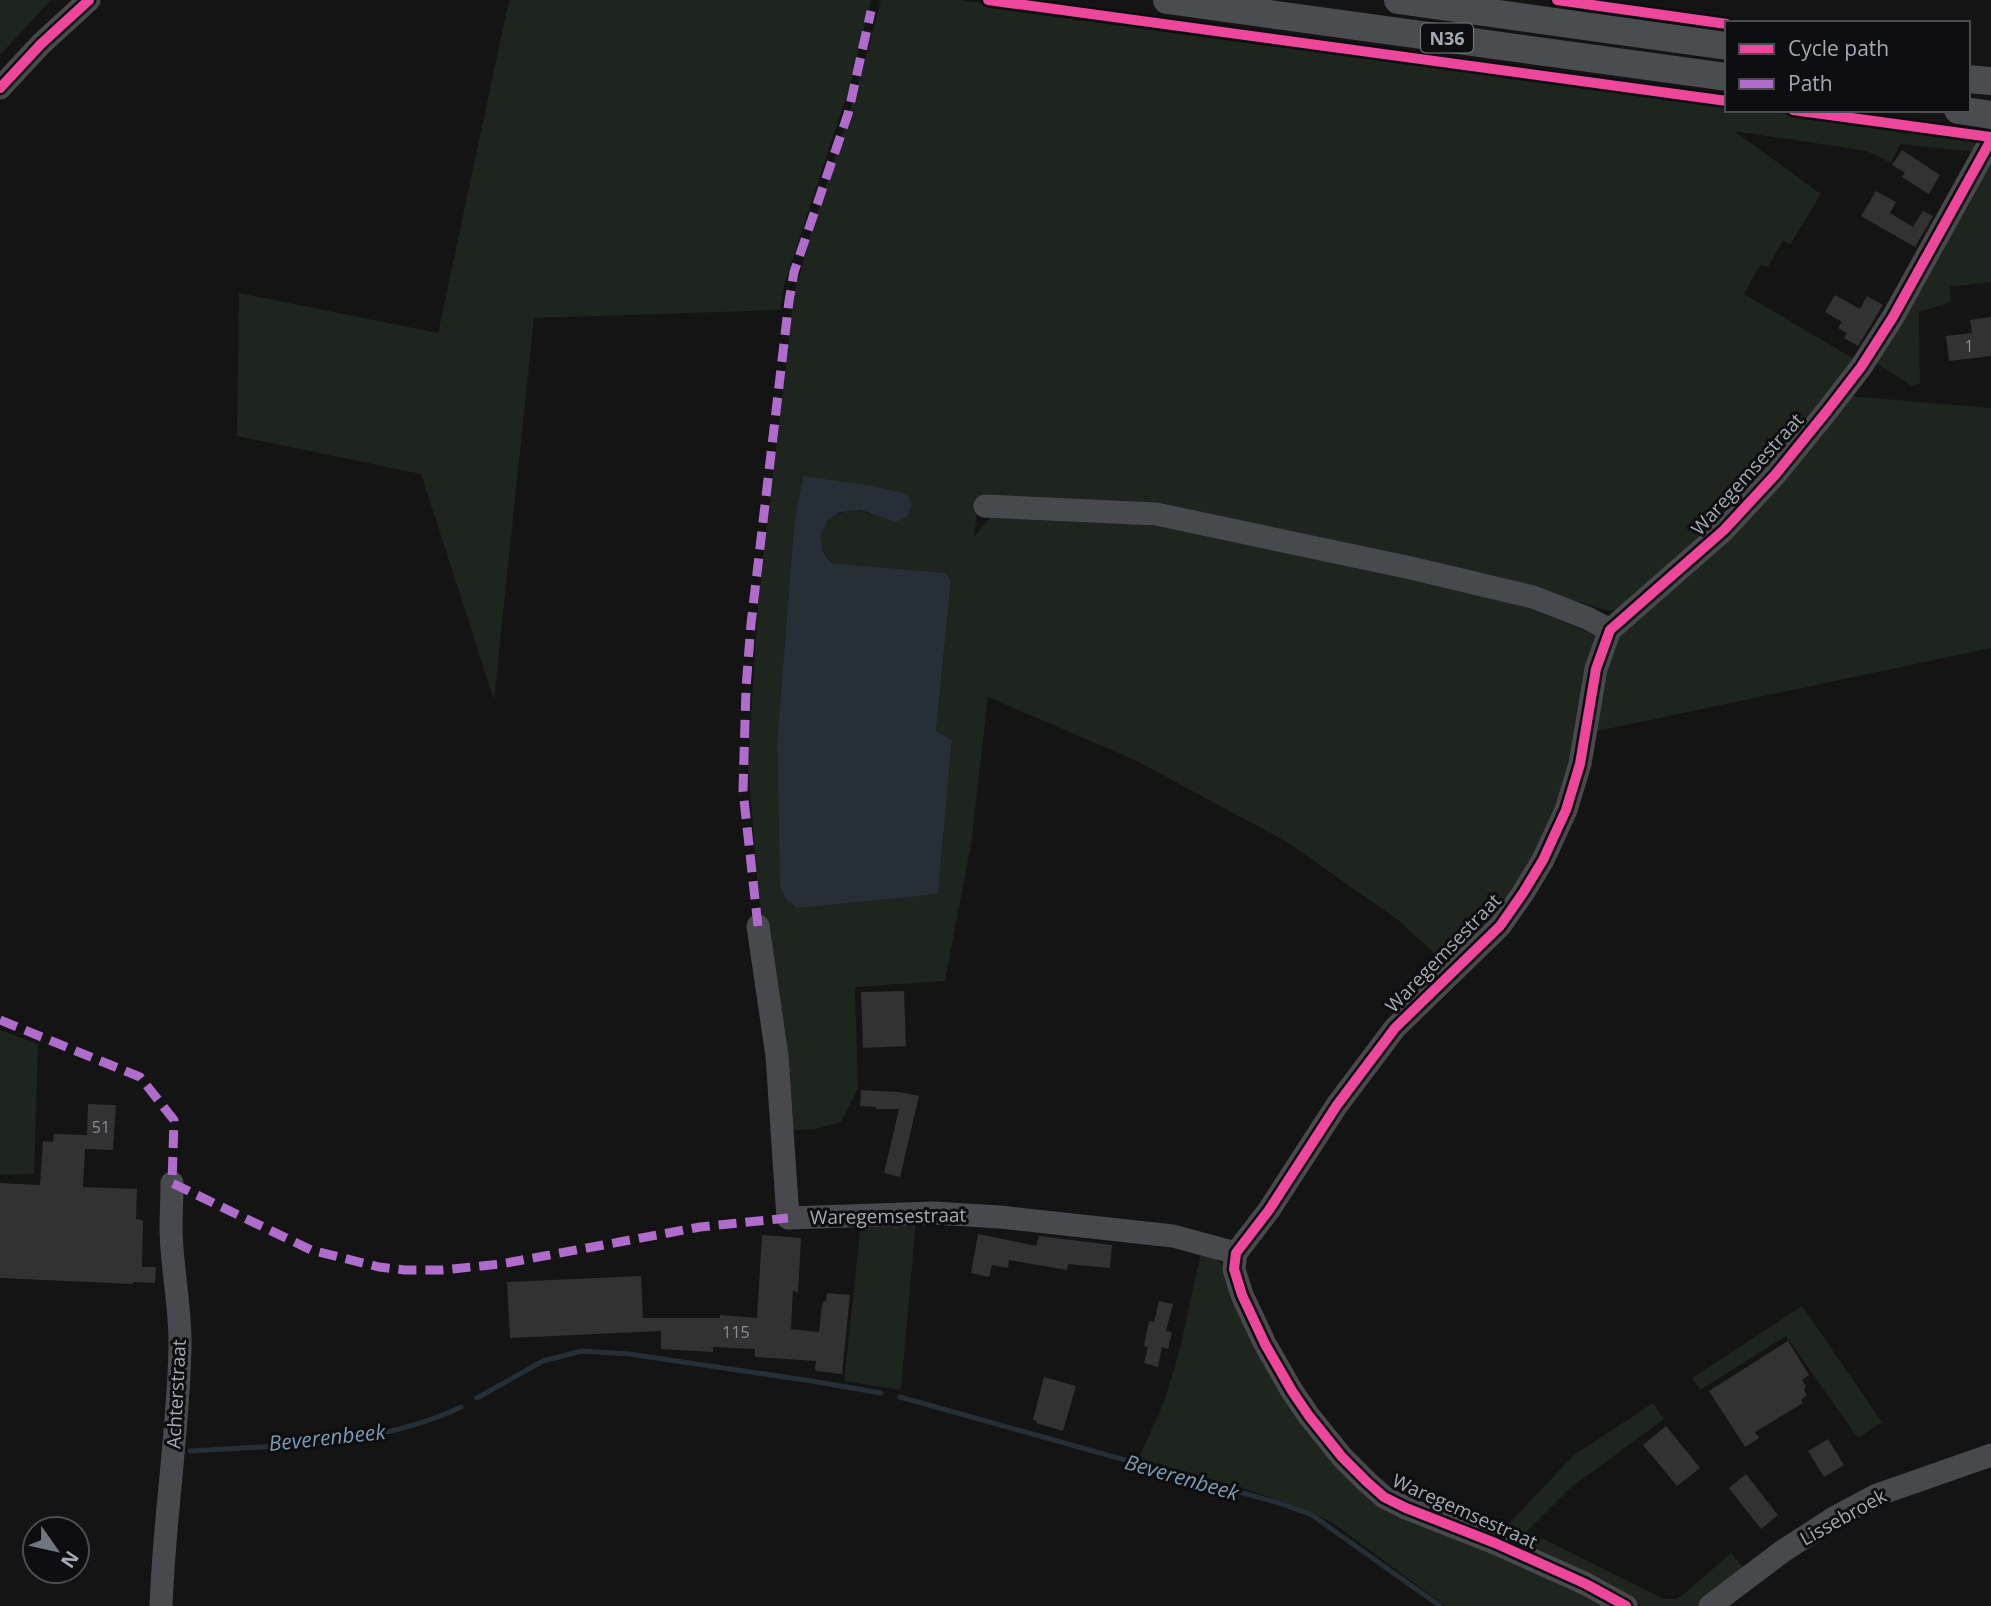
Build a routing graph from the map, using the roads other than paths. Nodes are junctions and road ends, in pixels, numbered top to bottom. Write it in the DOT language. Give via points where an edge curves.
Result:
graph roads {
  1 [pos="89,0"];
  2 [pos="1167,0"];
  3 [pos="1398,0"];
  4 [pos="1725,46"];
  5 [pos="1725,77"];
  6 [pos="1970,79"];
  7 [pos="1991,82"];
  8 [pos="0,88"];
  9 [pos="1970,112"];
  10 [pos="1991,115"];
  11 [pos="1991,140"];
  12 [pos="985,506"];
  13 [pos="1610,630"];
  14 [pos="758,926"];
  15 [pos="172,1183"];
  16 [pos="1236,1253"];
  17 [pos="1991,1455"];
  18 [pos="161,1606"];
  19 [pos="1626,1606"];
  20 [pos="1710,1606"];
  1 -- 8 [label="street"];
  2 -- 5 [label="main road, N36"];
  3 -- 4 [label="main road, N36"];
  6 -- 7 [label="main road"];
  9 -- 10 [label="main road"];
  11 -- 13 [label="street, Waregemsestraat" via="1893,317 1827,411 1724,530"];
  12 -- 13 [label="street" via="1156,513 1533,597"];
  13 -- 16 [label="street, Waregemsestraat" via="1596,669 1580,764 1566,810 1524,893 1500,926 1395,1028"];
  14 -- 16 [label="street, Waregemsestraat" via="777,1056 788,1218 934,1213 1000,1217 1172,1236"];
  15 -- 18 [label="street, Achterstraat" via="171,1232 181,1345"];
  16 -- 19 [label="street, Waregemsestraat" via="1234,1269 1242,1295 1265,1344 1310,1416 1367,1482 1406,1508 1575,1578"];
  17 -- 20 [label="street, Lissebroek" via="1877,1495 1834,1518"];
}
